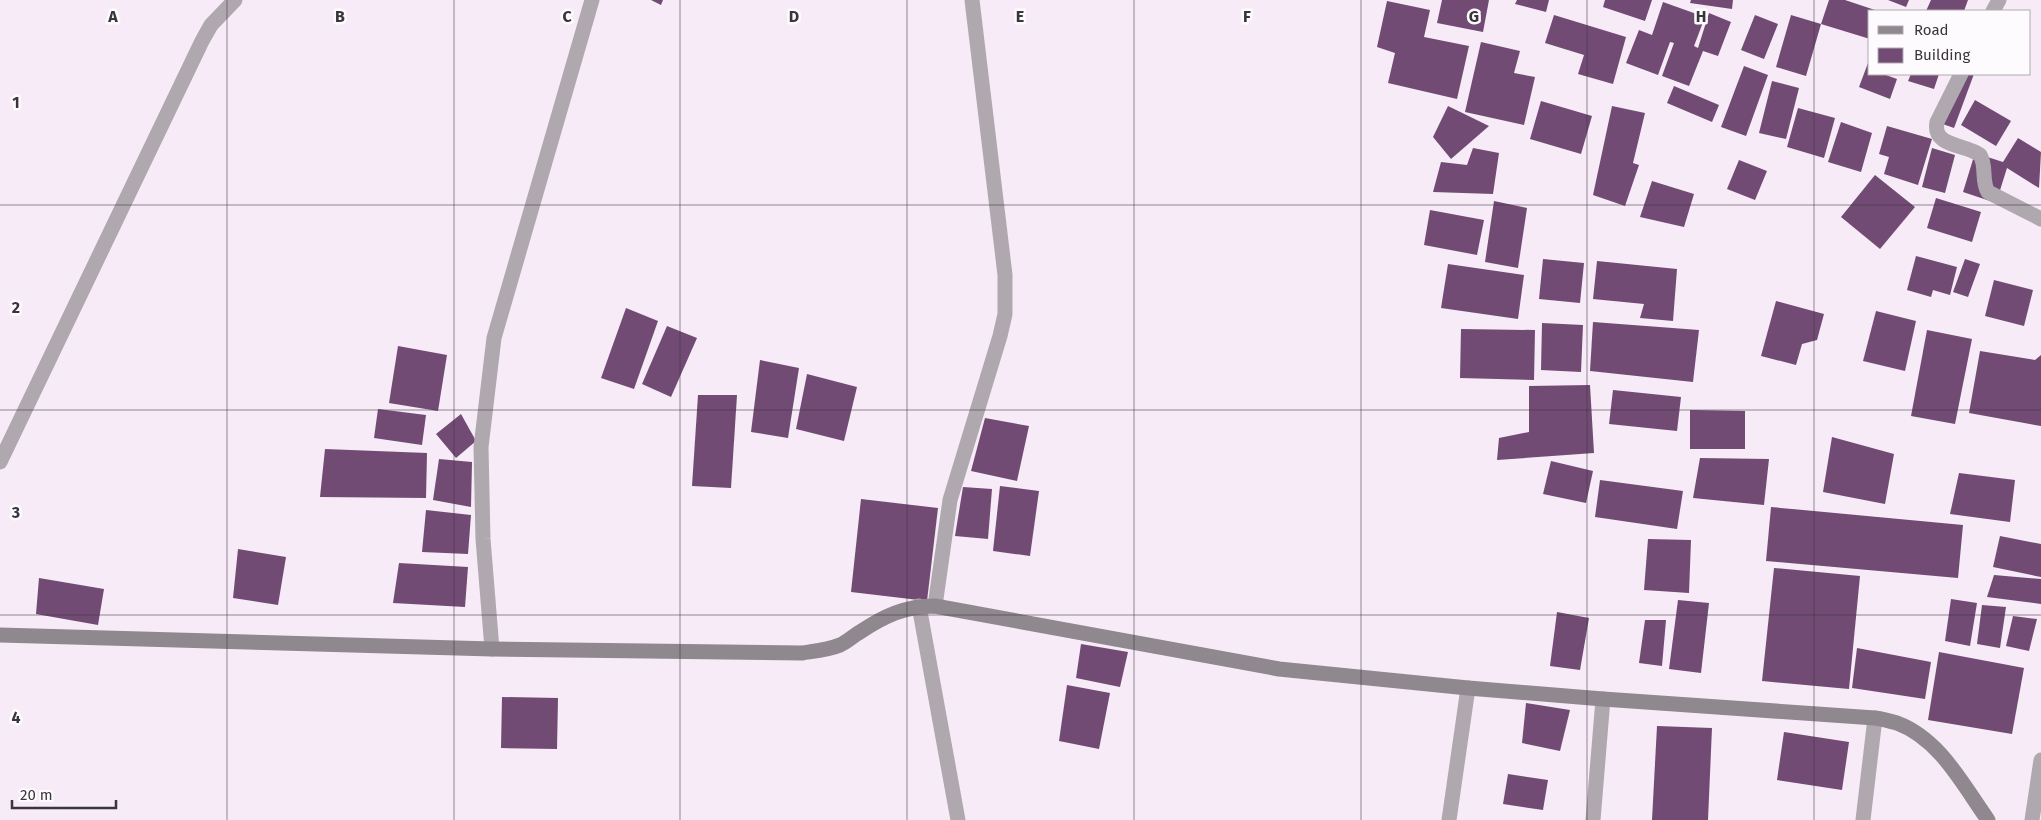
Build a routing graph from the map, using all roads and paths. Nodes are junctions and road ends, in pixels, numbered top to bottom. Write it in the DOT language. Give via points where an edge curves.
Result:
graph roads {
  1 [pos="235,0"];
  2 [pos="592,0"];
  3 [pos="972,0"];
  4 [pos="1960,75"];
  5 [pos="2041,219"];
  6 [pos="0,462"];
  7 [pos="919,606"];
  8 [pos="935,606"];
  9 [pos="0,635"];
  10 [pos="492,649"];
  11 [pos="1468,688"];
  12 [pos="1603,700"];
  13 [pos="1875,718"];
  14 [pos="2041,760"];
  15 [pos="958,820"];
  16 [pos="1449,820"];
  17 [pos="1593,820"];
  18 [pos="1863,820"];
  19 [pos="1988,820"];
  20 [pos="2032,820"];
  1 -- 6 [label="street" via="211,25 202,41"];
  2 -- 10 [label="street" via="494,338 481,446 483,540"];
  3 -- 8 [label="street" via="1005,275 1005,305 1000,336 950,500"];
  4 -- 5 [label="street" via="1937,122 1937,136 1980,155 1988,192"];
  7 -- 8 [label="street"];
  7 -- 10 [label="street" via="882,618 840,645 802,653"];
  7 -- 15 [label="street"];
  8 -- 11 [label="street" via="1279,668"];
  9 -- 10 [label="street"];
  11 -- 12 [label="street"];
  11 -- 16 [label="street"];
  12 -- 13 [label="street"];
  12 -- 17 [label="street"];
  13 -- 18 [label="street"];
  13 -- 19 [label="street" via="1898,723 1921,736 1941,754"];
  14 -- 20 [label="street"];
}
